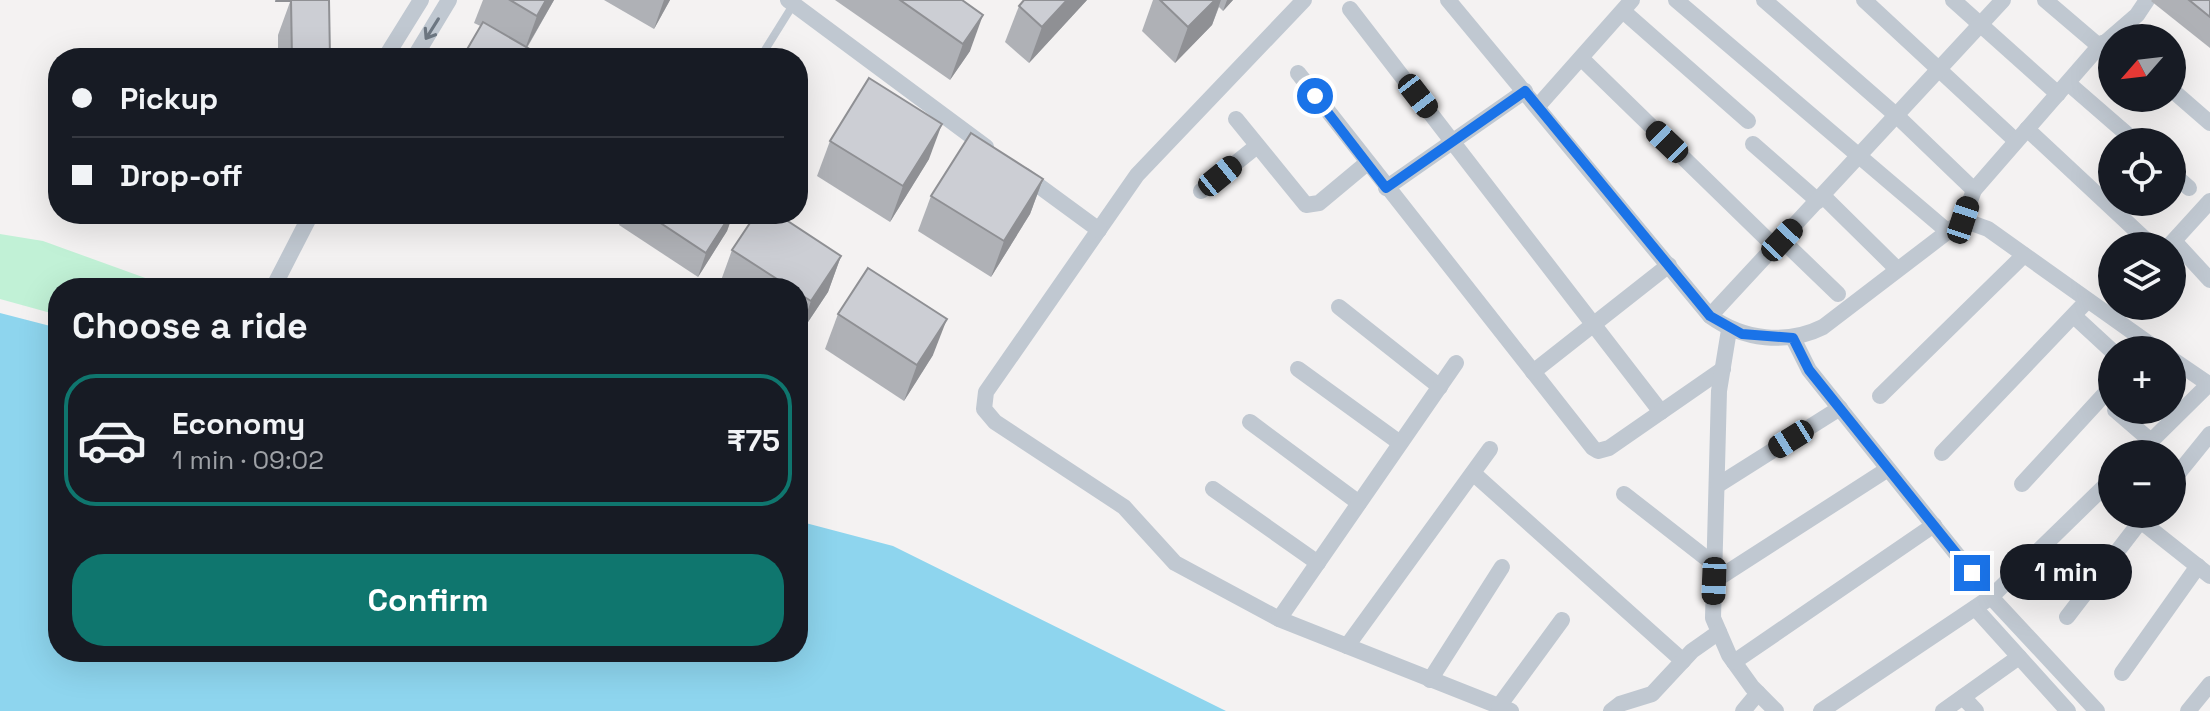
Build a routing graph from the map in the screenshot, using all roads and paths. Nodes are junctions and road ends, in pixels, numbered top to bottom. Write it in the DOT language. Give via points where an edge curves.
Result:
graph roads {
  1 [pos="421,0"];
  2 [pos="449,0"];
  3 [pos="1304,0"];
  4 [pos="1448,0"];
  5 [pos="1676,0"];
  6 [pos="1764,0"];
  7 [pos="1864,0"];
  8 [pos="1953,0"];
  9 [pos="2003,0"];
  10 [pos="2045,0"];
  11 [pos="2147,0"];
  12 [pos="791,2"];
  13 [pos="1628,5"];
  14 [pos="1350,9"];
  15 [pos="1981,24"];
  16 [pos="2127,24"];
  17 [pos="2098,37"];
  18 [pos="391,48"];
  19 [pos="420,48"];
  20 [pos="766,48"];
  21 [pos="2098,51"];
  22 [pos="1581,58"];
  23 [pos="1939,70"];
  24 [pos="1298,73"];
  25 [pos="2063,88"];
  26 [pos="1525,91"];
  27 [pos="2186,102"];
  28 [pos="1538,106"];
  29 [pos="1897,116"];
  30 [pos="1236,119"];
  31 [pos="1748,121"];
  32 [pos="2210,123"];
  33 [pos="2117,128"];
  34 [pos="2022,135"];
  35 [pos="1452,140"];
  36 [pos="1753,144"];
  37 [pos="1257,146"];
  38 [pos="1859,158"];
  39 [pos="1367,163"];
  40 [pos="2186,185"];
  41 [pos="1386,188"];
  42 [pos="2189,188"];
  43 [pos="1974,190"];
  44 [pos="1201,191"];
  45 [pos="1821,198"];
  46 [pos="2210,201"];
  47 [pos="1963,220"];
  48 [pos="306,224"];
  49 [pos="1099,230"];
  50 [pos="1946,230"];
  51 [pos="2137,232"];
  52 [pos="2182,232"];
  53 [pos="1778,243"];
  54 [pos="2024,255"];
  55 [pos="2186,257"];
  56 [pos="1669,265"];
  57 [pos="1897,269"];
  58 [pos="278,278"];
  59 [pos="2210,280"];
  60 [pos="1838,294"];
  61 [pos="2087,301"];
  62 [pos="2098,305"];
  63 [pos="1339,307"];
  64 [pos="1710,316"];
  65 [pos="2074,316"];
  66 [pos="2122,320"];
  67 [pos="1593,324"];
  68 [pos="1729,330"];
  69 [pos="2141,336"];
  70 [pos="1793,338"];
  71 [pos="2098,338"];
  72 [pos="1456,363"];
  73 [pos="2186,368"];
  74 [pos="1298,369"];
  75 [pos="1723,369"];
  76 [pos="1533,372"];
  77 [pos="2209,382"];
  78 [pos="1440,387"];
  79 [pos="1880,396"];
  80 [pos="1840,408"];
  81 [pos="2098,411"];
  82 [pos="1661,412"];
  83 [pos="1250,422"];
  84 [pos="2134,424"];
  85 [pos="2210,434"];
  86 [pos="2150,440"];
  87 [pos="2152,440"];
  88 [pos="1400,443"];
  89 [pos="1490,449"];
  90 [pos="1942,453"];
  91 [pos="2186,464"];
  92 [pos="1888,469"];
  93 [pos="1473,473"];
  94 [pos="2022,484"];
  95 [pos="1718,485"];
  96 [pos="1213,489"];
  97 [pos="1624,494"];
  98 [pos="2098,498"];
  99 [pos="1359,503"];
  100 [pos="1934,525"];
  101 [pos="2130,528"];
  102 [pos="2154,528"];
  103 [pos="1318,563"];
  104 [pos="1502,567"];
  105 [pos="2206,569"];
  106 [pos="1714,573"];
  107 [pos="1991,597"];
  108 [pos="1975,608"];
  109 [pos="2067,617"];
  110 [pos="1279,619"];
  111 [pos="1562,620"];
  112 [pos="1719,632"];
  113 [pos="1347,646"];
  114 [pos="2019,657"];
  115 [pos="1683,661"];
  116 [pos="1734,662"];
  117 [pos="2122,673"];
  118 [pos="1430,680"];
  119 [pos="2210,684"];
  120 [pos="1758,693"];
  121 [pos="1963,697"];
  122 [pos="1505,709"];
  123 [pos="1611,711"];
  124 [pos="1743,711"];
  125 [pos="1776,711"];
  126 [pos="1821,711"];
  127 [pos="1943,711"];
  128 [pos="1976,711"];
  129 [pos="2068,711"];
  130 [pos="2097,711"];
  131 [pos="2188,711"];
  1 -- 18 [label="street"];
  2 -- 19 [label="street, one-way"];
  3 -- 49 [label="street" via="1137,175"];
  4 -- 26 [label="street"];
  5 -- 38 [label="street"];
  6 -- 29 [label="street"];
  7 -- 23 [label="street"];
  8 -- 15 [label="street"];
  9 -- 15 [label="street"];
  10 -- 17 [label="street"];
  11 -- 16 [label="street"];
  12 -- 20 [label="lane"];
  12 -- 49 [label="street"];
  13 -- 22 [label="street"];
  13 -- 31 [label="street"];
  14 -- 35 [label="street"];
  15 -- 23 [label="street"];
  15 -- 25 [label="street"];
  21 -- 25 [label="street"];
  22 -- 28 [label="street"];
  22 -- 53 [label="street"];
  23 -- 29 [label="street"];
  23 -- 34 [label="street"];
  24 -- 39 [label="street"];
  25 -- 33 [label="street"];
  25 -- 34 [label="street"];
  26 -- 28 [label="street"];
  26 -- 35 [label="street"];
  27 -- 32 [label="street"];
  28 -- 56 [label="street"];
  29 -- 38 [label="street"];
  29 -- 43 [label="street"];
  30 -- 37 [label="street"];
  34 -- 43 [label="street"];
  34 -- 51 [label="street"];
  35 -- 41 [label="street"];
  35 -- 67 [label="street"];
  36 -- 45 [label="street"];
  37 -- 39 [label="street" via="1306,205 1319,203"];
  37 -- 44 [label="street"];
  38 -- 45 [label="street"];
  38 -- 50 [label="street"];
  39 -- 41 [label="street"];
  40 -- 42 [label="street"];
  41 -- 76 [label="street"];
  43 -- 47 [label="street"];
  45 -- 53 [label="street"];
  45 -- 57 [label="street"];
  46 -- 52 [label="street"];
  47 -- 50 [label="street"];
  47 -- 54 [label="street" via="1988,229"];
  48 -- 58 [label="street"];
  49 -- 110 [label="street" via="986,392 984,409 995,422 1124,507 1175,563"];
  50 -- 57 [label="street"];
  53 -- 60 [label="street"];
  53 -- 64 [label="street"];
  54 -- 61 [label="street"];
  54 -- 79 [label="street"];
  55 -- 59 [label="street"];
  56 -- 64 [label="street"];
  56 -- 67 [label="street"];
  57 -- 70 [label="street" via="1823,327"];
  61 -- 62 [label="street"];
  61 -- 65 [label="street"];
  63 -- 78 [label="street"];
  64 -- 68 [label="street"];
  65 -- 71 [label="street"];
  65 -- 90 [label="street"];
  66 -- 69 [label="street"];
  67 -- 76 [label="street"];
  67 -- 82 [label="street"];
  68 -- 70 [label="street"];
  68 -- 75 [label="street"];
  70 -- 80 [label="street" via="1809,370"];
  72 -- 78 [label="street"];
  73 -- 77 [label="street"];
  74 -- 88 [label="street"];
  75 -- 82 [label="street"];
  75 -- 95 [label="street"];
  76 -- 82 [label="street" via="1598,451"];
  77 -- 87 [label="street"];
  78 -- 88 [label="street"];
  80 -- 92 [label="street"];
  80 -- 95 [label="street"];
  81 -- 94 [label="street"];
  83 -- 99 [label="street"];
  84 -- 86 [label="street"];
  85 -- 91 [label="street"];
  88 -- 99 [label="street"];
  89 -- 93 [label="street"];
  92 -- 100 [label="street"];
  92 -- 106 [label="street"];
  93 -- 113 [label="street"];
  93 -- 115 [label="street"];
  95 -- 106 [label="street"];
  96 -- 103 [label="street"];
  97 -- 106 [label="street"];
  98 -- 107 [label="street"];
  99 -- 103 [label="street"];
  100 -- 107 [label="street"];
  100 -- 116 [label="street"];
  101 -- 109 [label="street"];
  102 -- 105 [label="street"];
  103 -- 110 [label="street"];
  104 -- 118 [label="street"];
  105 -- 117 [label="street"];
  106 -- 112 [label="street" via="1713,618"];
  107 -- 108 [label="street"];
  107 -- 130 [label="street"];
  108 -- 114 [label="street"];
  108 -- 126 [label="street"];
  110 -- 113 [label="street"];
  111 -- 122 [label="street"];
  112 -- 115 [label="street"];
  112 -- 116 [label="street"];
  113 -- 118 [label="street"];
  114 -- 121 [label="street"];
  114 -- 129 [label="street"];
  115 -- 123 [label="street" via="1652,694"];
  116 -- 120 [label="street"];
  118 -- 122 [label="street"];
  119 -- 131 [label="street"];
  120 -- 124 [label="street"];
  120 -- 125 [label="street"];
  121 -- 127 [label="street"];
  121 -- 128 [label="street"];
}
